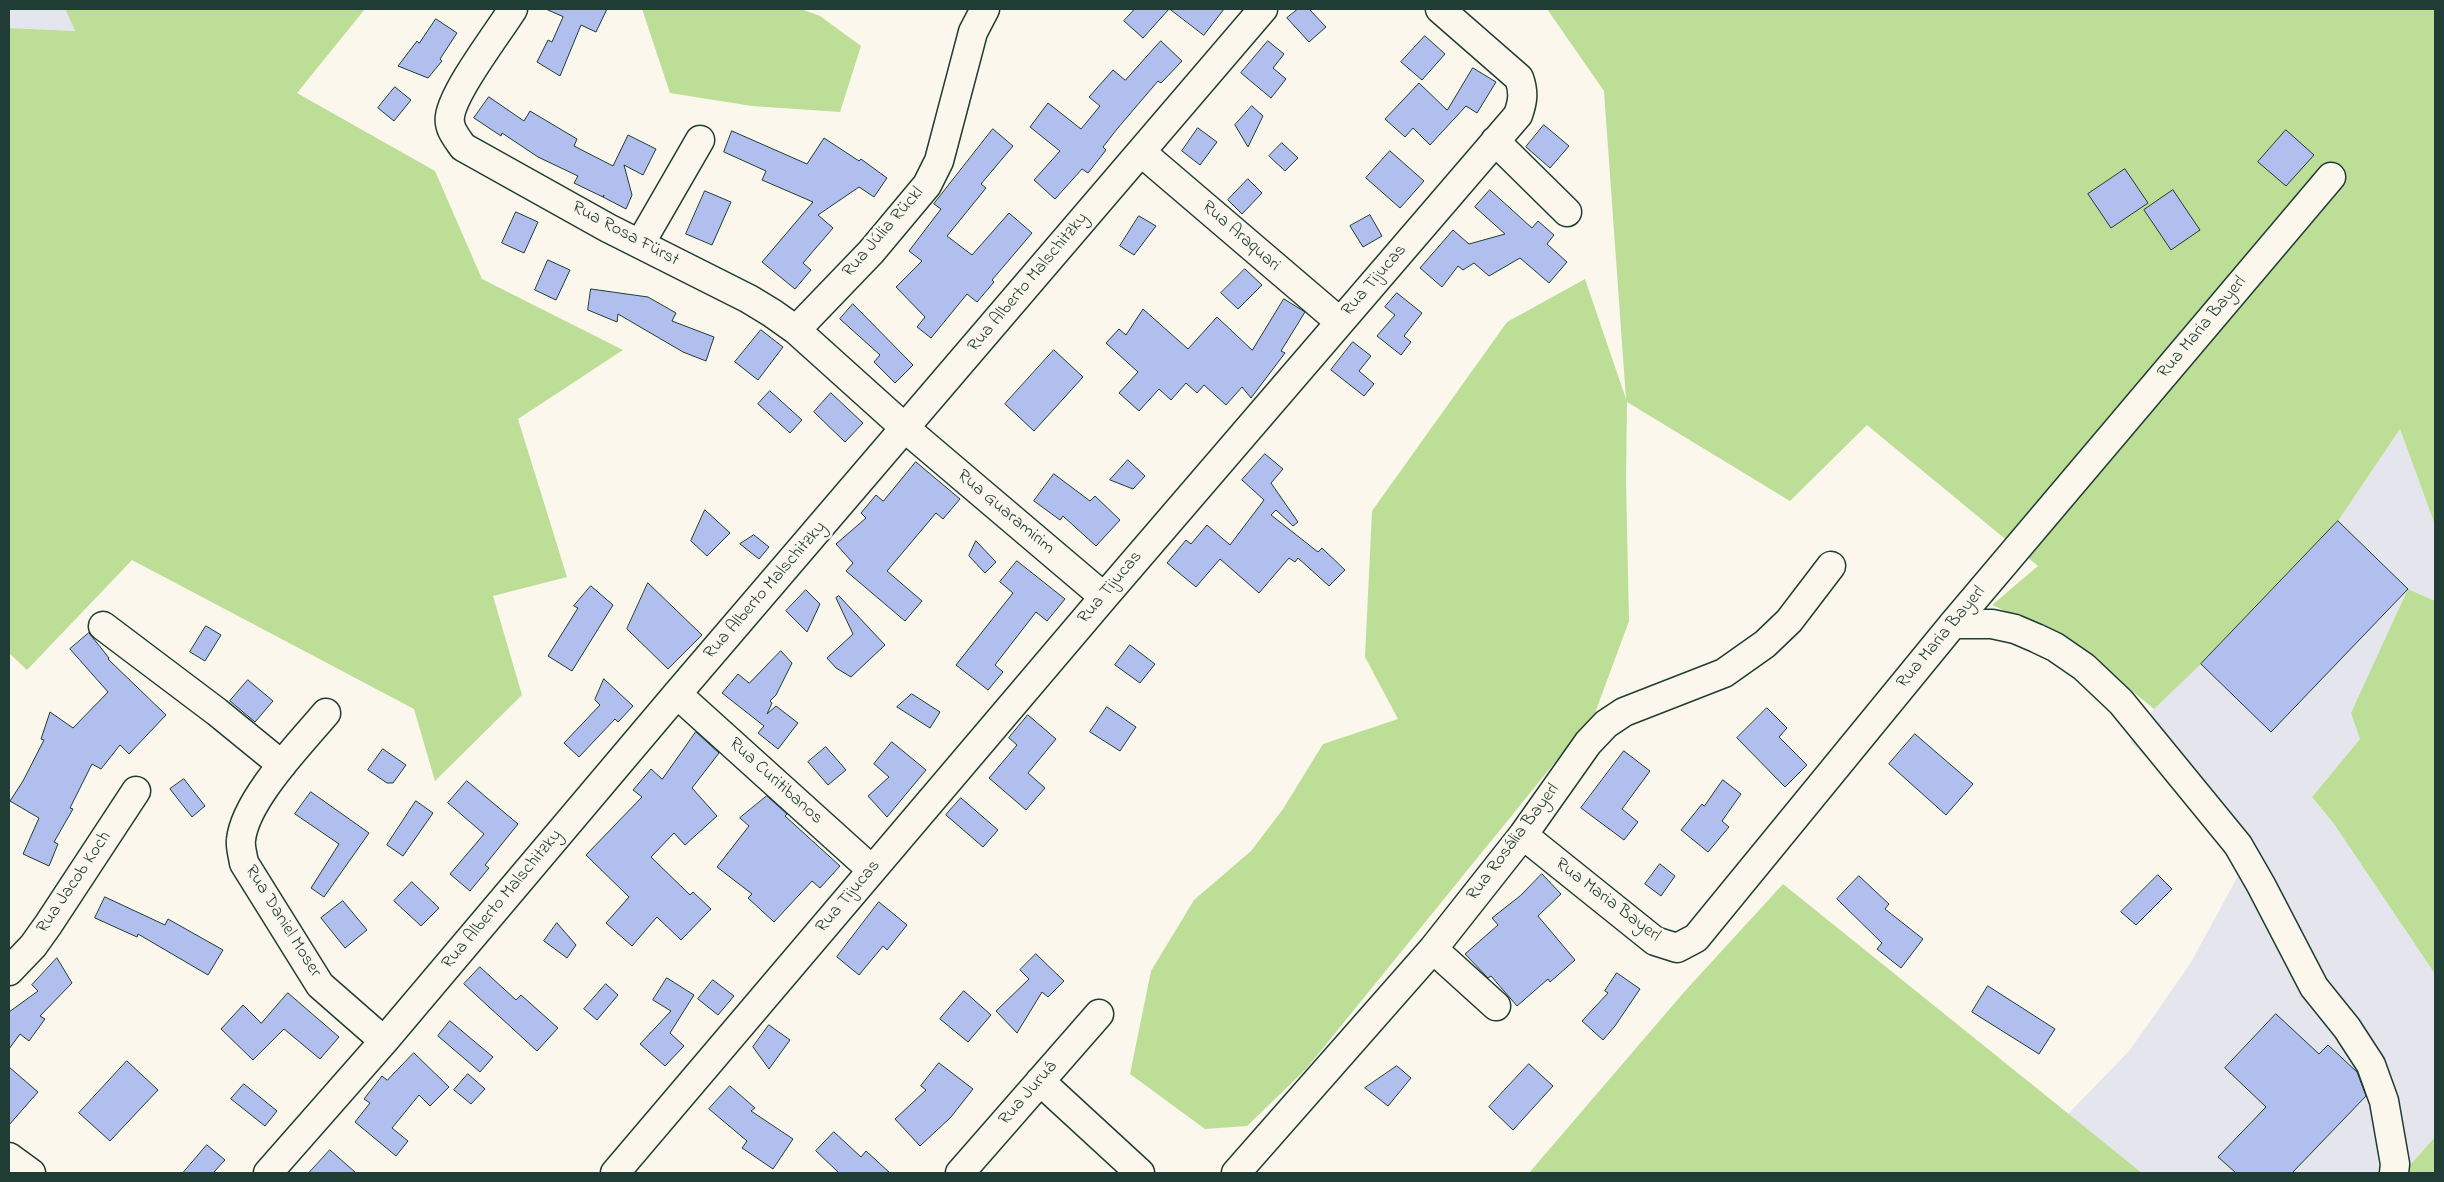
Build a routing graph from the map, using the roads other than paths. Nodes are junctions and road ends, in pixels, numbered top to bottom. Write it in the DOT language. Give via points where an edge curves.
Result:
graph roads {
  1 [pos="514,9"];
  2 [pos="985,9"];
  3 [pos="1263,9"];
  4 [pos="1440,9"];
  5 [pos="700,140"];
  6 [pos="1495,141"];
  7 [pos="1141,152"];
  8 [pos="2331,177"];
  9 [pos="1568,212"];
  10 [pos="640,244"];
  11 [pos="1340,322"];
  12 [pos="796,330"];
  13 [pos="906,428"];
  14 [pos="1831,566"];
  15 [pos="1104,597"];
  16 [pos="1953,624"];
  17 [pos="103,626"];
  18 [pos="677,694"];
  19 [pos="326,713"];
  20 [pos="282,765"];
  21 [pos="136,791"];
  22 [pos="1523,835"];
  23 [pos="872,870"];
  24 [pos="1433,949"];
  25 [pos="9,971"];
  26 [pos="1496,1006"];
  27 [pos="1099,1014"];
  28 [pos="384,1041"];
  29 [pos="1040,1082"];
  30 [pos="9,1157"];
  31 [pos="31,1173"];
  32 [pos="268,1173"];
  33 [pos="615,1173"];
  34 [pos="960,1173"];
  35 [pos="1140,1173"];
  36 [pos="1236,1173"];
  37 [pos="2394,1173"];
  1 -- 10 [label="street, Rua Rosa Fürst" via="455,99 450,117 453,133 464,146"];
  2 -- 12 [label="street, Rua Júlia Rückl" via="970,41 939,161 927,185 871,252"];
  3 -- 7 [label="street, Rua Alberto Malschitzky"];
  4 -- 6 [label="street, Rua Tijucas" via="1519,78 1523,102 1518,115"];
  5 -- 10 [label="street"];
  6 -- 9 [label="street"];
  6 -- 11 [label="street, Rua Tijucas"];
  7 -- 11 [label="street, Rua Araquari"];
  7 -- 13 [label="street, Rua Alberto Malschitzky"];
  8 -- 16 [label="street, Rua Maria Bayerl"];
  10 -- 12 [label="street, Rua Rosa Fürst" via="749,299"];
  11 -- 15 [label="street, Rua Tijucas"];
  12 -- 13 [label="street, Rua Rosa Fürst"];
  13 -- 15 [label="street, Rua Guaramirim"];
  13 -- 18 [label="street, Rua Alberto Malschitzky"];
  14 -- 22 [label="street, Rua Rosália Bayerl" via="1789,621 1765,644 1724,673 1624,712 1606,724 1588,743"];
  15 -- 23 [label="street, Rua Tijucas"];
  16 -- 22 [label="street, Rua Maria Bayerl" via="1696,938 1677,948 1655,941"];
  16 -- 37 [label="street" via="1992,624 2015,629 2055,647 2084,667 2121,702 2238,845 2314,987 2371,1065 2384,1101 2396,1164"];
  17 -- 20 [label="street"];
  18 -- 23 [label="street, Rua Curitibanos"];
  18 -- 28 [label="street, Rua Alberto Malschitzky"];
  19 -- 20 [label="street, Rua Daniel Moser"];
  20 -- 28 [label="street, Rua Daniel Moser" via="248,817 240,840 244,863 320,985"];
  21 -- 25 [label="street, Rua Jacob Koch" via="48,925"];
  22 -- 24 [label="street, Rua Rosália Bayerl"];
  23 -- 33 [label="street, Rua Tijucas"];
  24 -- 26 [label="street"];
  24 -- 36 [label="street, Rua Rosália Bayerl"];
  27 -- 29 [label="street, Rua Juruá"];
  28 -- 32 [label="street, Rua Alberto Malschitzky"];
  29 -- 34 [label="street, Rua Juruá"];
  29 -- 35 [label="street"];
  30 -- 31 [label="street"];
}
